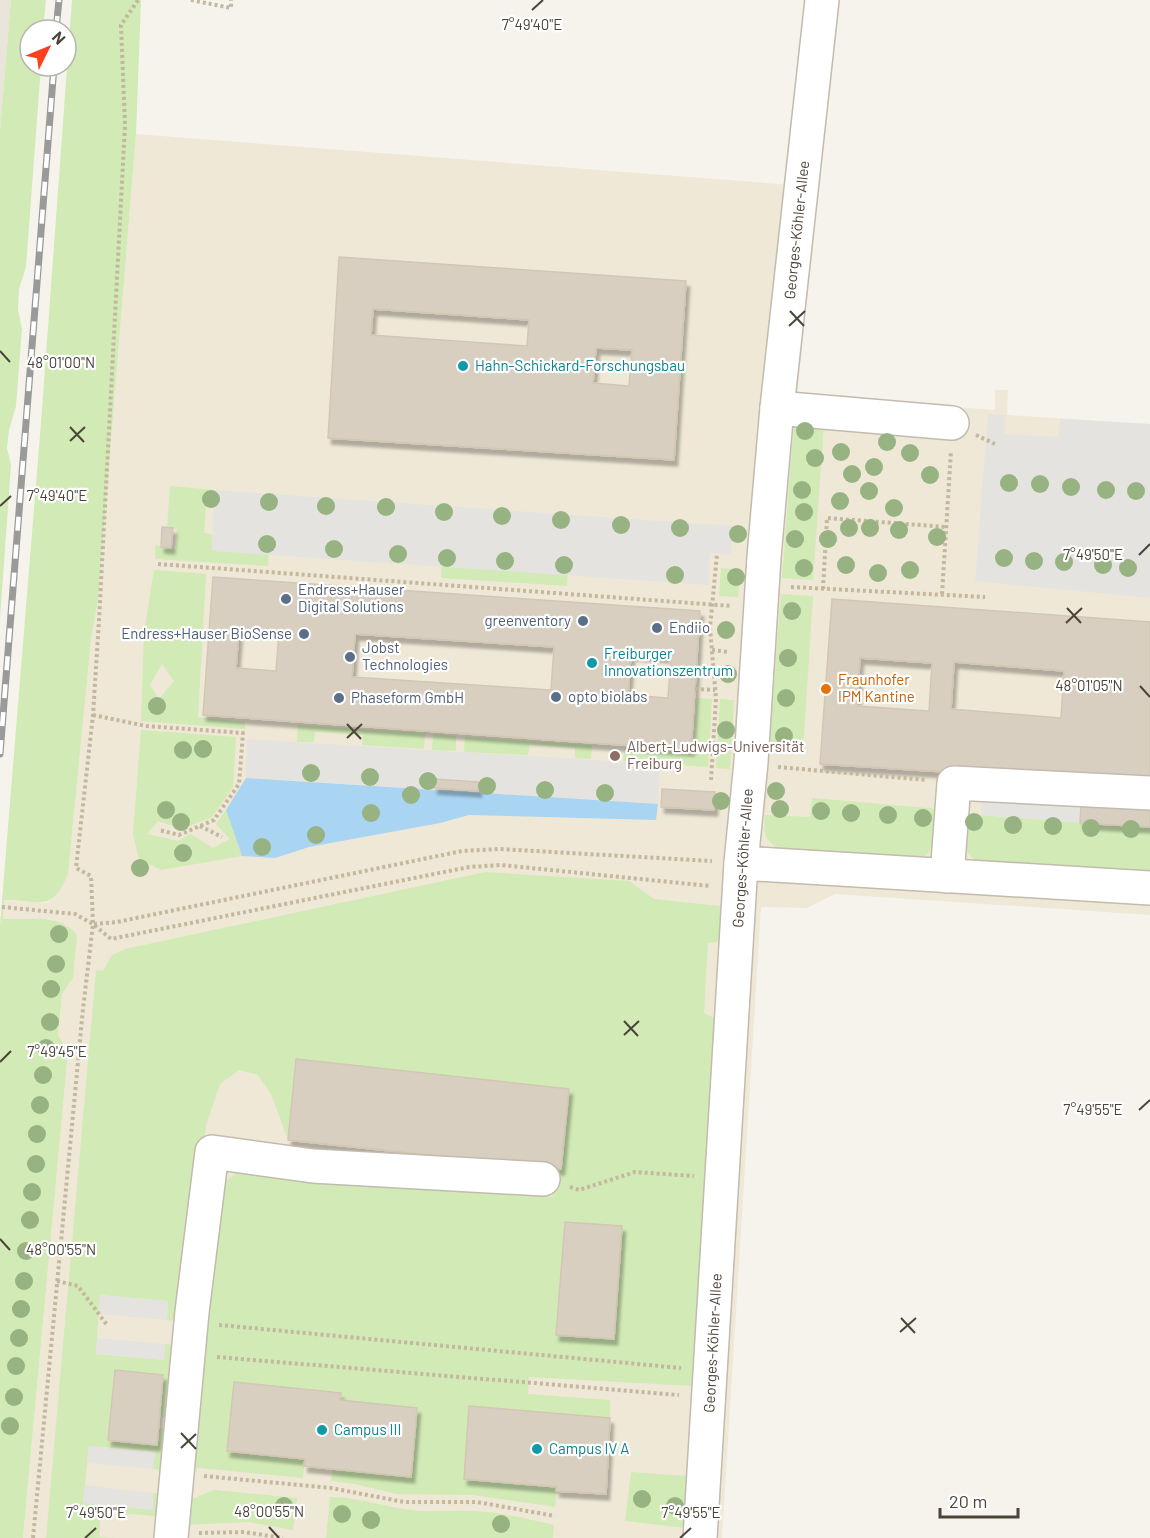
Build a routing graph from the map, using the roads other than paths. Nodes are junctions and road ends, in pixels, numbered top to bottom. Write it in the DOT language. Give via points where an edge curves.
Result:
graph roads {
  1 [pos="822,0"];
  2 [pos="777,408"];
  3 [pos="952,423"];
  4 [pos="1150,793"];
  5 [pos="741,876"];
  6 [pos="947,876"];
  7 [pos="1150,888"];
  8 [pos="543,1179"];
  9 [pos="171,1536"];
  10 [pos="700,1538"];
  1 -- 2 [label="street, Georges-Köhler-Allee"];
  2 -- 3 [label="street"];
  2 -- 5 [label="street, Georges-Köhler-Allee"];
  4 -- 6 [label="street" via="954,783"];
  5 -- 6 [label="street"];
  5 -- 10 [label="street, Georges-Köhler-Allee"];
  6 -- 7 [label="street"];
  8 -- 9 [label="street" via="313,1166 212,1152"];
}
